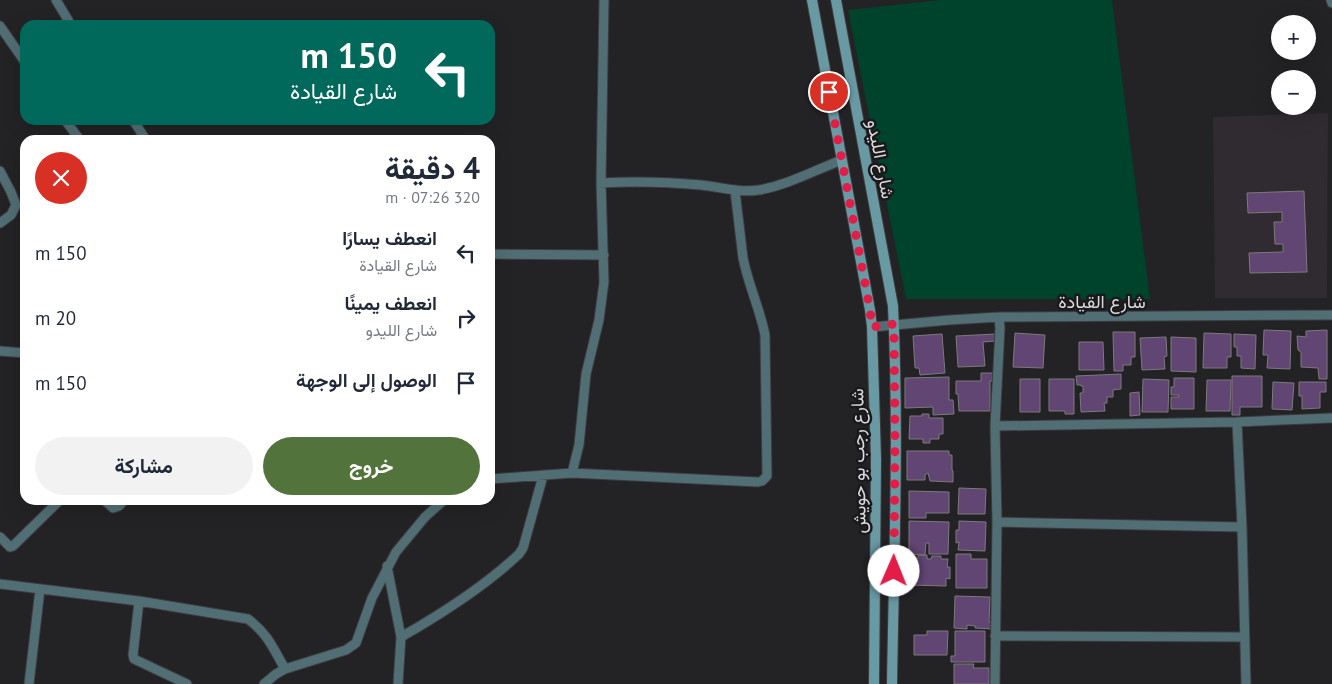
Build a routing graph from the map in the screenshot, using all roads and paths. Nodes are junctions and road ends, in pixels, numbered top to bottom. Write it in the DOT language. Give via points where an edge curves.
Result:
graph roads {
  1 [pos="56,0"];
  2 [pos="604,0"];
  3 [pos="812,0"];
  4 [pos="836,0"];
  5 [pos="68,20"];
  6 [pos="0,27"];
  7 [pos="20,55"];
  8 [pos="842,160"];
  9 [pos="0,172"];
  10 [pos="601,183"];
  11 [pos="736,191"];
  12 [pos="0,223"];
  13 [pos="495,254"];
  14 [pos="604,255"];
  15 [pos="1332,315"];
  16 [pos="999,318"];
  17 [pos="894,324"];
  18 [pos="872,327"];
  19 [pos="0,351"];
  20 [pos="20,353"];
  21 [pos="1332,418"];
  22 [pos="1237,422"];
  23 [pos="995,426"];
  24 [pos="572,473"];
  25 [pos="543,476"];
  26 [pos="495,478"];
  27 [pos="55,505"];
  28 [pos="438,505"];
  29 [pos="997,522"];
  30 [pos="1242,527"];
  31 [pos="0,537"];
  32 [pos="387,566"];
  33 [pos="0,584"];
  34 [pos="40,589"];
  35 [pos="139,601"];
  36 [pos="995,636"];
  37 [pos="402,637"];
  38 [pos="1244,637"];
  39 [pos="285,669"];
  40 [pos="29,684"];
  41 [pos="187,684"];
  42 [pos="264,684"];
  43 [pos="398,684"];
  44 [pos="874,684"];
  45 [pos="892,684"];
  46 [pos="995,684"];
  47 [pos="1246,684"];
  1 -- 5 [label="street"];
  2 -- 10 [label="street"];
  3 -- 8 [label="main road"];
  4 -- 17 [label="main road, شارع الليدو"];
  6 -- 7 [label="street"];
  8 -- 11 [label="street" via="779,185"];
  8 -- 18 [label="main road"];
  9 -- 12 [label="street" via="16,205 11,215"];
  10 -- 11 [label="street" via="703,185"];
  10 -- 14 [label="street"];
  11 -- 24 [label="street" via="743,258 764,335 767,476 758,482"];
  13 -- 14 [label="street"];
  14 -- 24 [label="street" via="599,320 586,374 579,445"];
  15 -- 16 [label="street, شارع القيادة"];
  16 -- 17 [label="street, شارع القيادة"];
  16 -- 23 [label="street"];
  17 -- 18 [label="street, شارع القيادة"];
  17 -- 45 [label="main road, شارع رجب بو حويش"];
  18 -- 44 [label="main road, شارع رجب بو حويش" via="876,459"];
  19 -- 20 [label="street"];
  21 -- 22 [label="street"];
  22 -- 23 [label="street"];
  22 -- 30 [label="street"];
  23 -- 29 [label="street"];
  24 -- 25 [label="street"];
  25 -- 26 [label="street"];
  25 -- 37 [label="street" via="519,554 444,612"];
  27 -- 31 [label="street" via="13,546"];
  28 -- 32 [label="street" via="425,517"];
  29 -- 30 [label="street"];
  29 -- 36 [label="street"];
  30 -- 38 [label="street"];
  32 -- 37 [label="street"];
  32 -- 39 [label="street" via="356,643 346,650"];
  33 -- 34 [label="street"];
  34 -- 35 [label="street"];
  34 -- 40 [label="street"];
  35 -- 39 [label="street" via="248,619 269,639"];
  35 -- 41 [label="street" via="134,659"];
  36 -- 38 [label="street"];
  36 -- 46 [label="street"];
  37 -- 43 [label="street"];
  38 -- 47 [label="street"];
  39 -- 42 [label="street"];
}
